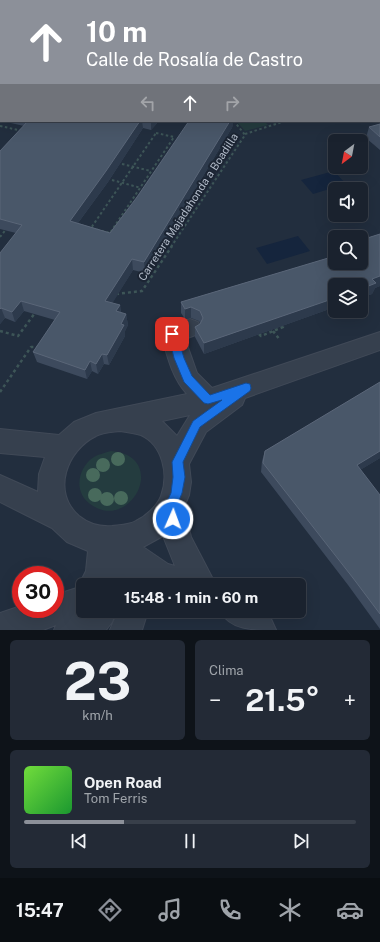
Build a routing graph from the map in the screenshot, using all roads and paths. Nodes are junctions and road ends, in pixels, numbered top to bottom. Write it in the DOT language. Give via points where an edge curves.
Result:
graph roads {
  1 [pos="235,122"];
  2 [pos="282,122"];
  3 [pos="0,126"];
  4 [pos="245,134"];
  5 [pos="20,136"];
  6 [pos="122,164"];
  7 [pos="133,167"];
  8 [pos="151,171"];
  9 [pos="112,180"];
  10 [pos="122,182"];
  11 [pos="141,188"];
  12 [pos="10,226"];
  13 [pos="0,237"];
  14 [pos="109,292"];
  15 [pos="39,307"];
  16 [pos="282,326"];
  17 [pos="190,328"];
  18 [pos="0,331"];
  19 [pos="273,331"];
  20 [pos="260,334"];
  21 [pos="280,340"];
  22 [pos="380,341"];
  23 [pos="44,347"];
  24 [pos="246,388"];
  25 [pos="0,392"];
  26 [pos="208,400"];
  27 [pos="120,420"];
  28 [pos="0,441"];
  29 [pos="64,447"];
  30 [pos="177,462"];
  31 [pos="0,488"];
  32 [pos="170,508"];
  33 [pos="62,518"];
  34 [pos="107,540"];
  35 [pos="142,570"];
  36 [pos="99,578"];
  37 [pos="130,578"];
  38 [pos="162,578"];
  39 [pos="196,578"];
  40 [pos="76,603"];
  41 [pos="96,618"];
  42 [pos="130,618"];
  43 [pos="244,618"];
  44 [pos="0,629"];
  45 [pos="70,630"];
  46 [pos="126,630"];
  47 [pos="260,630"];
  1 -- 4 [label="path, Carretera Majadahonda a Boadilla"];
  2 -- 4 [label="path"];
  3 -- 5 [label="path" via="24,131"];
  4 -- 14 [label="path, Carretera Majadahonda a Boadilla" via="142,291 116,294"];
  6 -- 7 [label="path"];
  7 -- 8 [label="path"];
  7 -- 8 [label="path" via="156,133 174,137"];
  7 -- 10 [label="path"];
  8 -- 11 [label="path"];
  9 -- 10 [label="path"];
  10 -- 11 [label="path"];
  10 -- 11 [label="path" via="91,228 110,233"];
  12 -- 13 [label="path"];
  15 -- 18 [label="path" via="18,336"];
  16 -- 19 [label="path"];
  17 -- 26 [label="street" via="172,334 188,379"];
  19 -- 20 [label="path" via="261,336"];
  19 -- 21 [label="path"];
  22 -- 24 [label="street"];
  23 -- 25 [label="path" via="31,347"];
  24 -- 26 [label="street"];
  24 -- 30 [label="street" via="197,424"];
  26 -- 27 [label="street"];
  27 -- 29 [label="street" via="108,421 83,430"];
  27 -- 30 [label="street" via="139,423 156,431 169,445"];
  28 -- 29 [label="street"];
  29 -- 33 [label="street" via="52,470 51,482 55,507"];
  30 -- 32 [label="street" via="179,477"];
  31 -- 33 [label="street"];
  32 -- 34 [label="street" via="162,519 138,535"];
  32 -- 39 [label="street" via="178,541"];
  33 -- 34 [label="street" via="82,535 96,540"];
  34 -- 35 [label="street"];
  34 -- 36 [label="street"];
  35 -- 37 [label="street"];
  35 -- 38 [label="street"];
  40 -- 44 [label="street"];
  41 -- 45 [label="street"];
  42 -- 46 [label="street"];
  43 -- 47 [label="street"];
}
